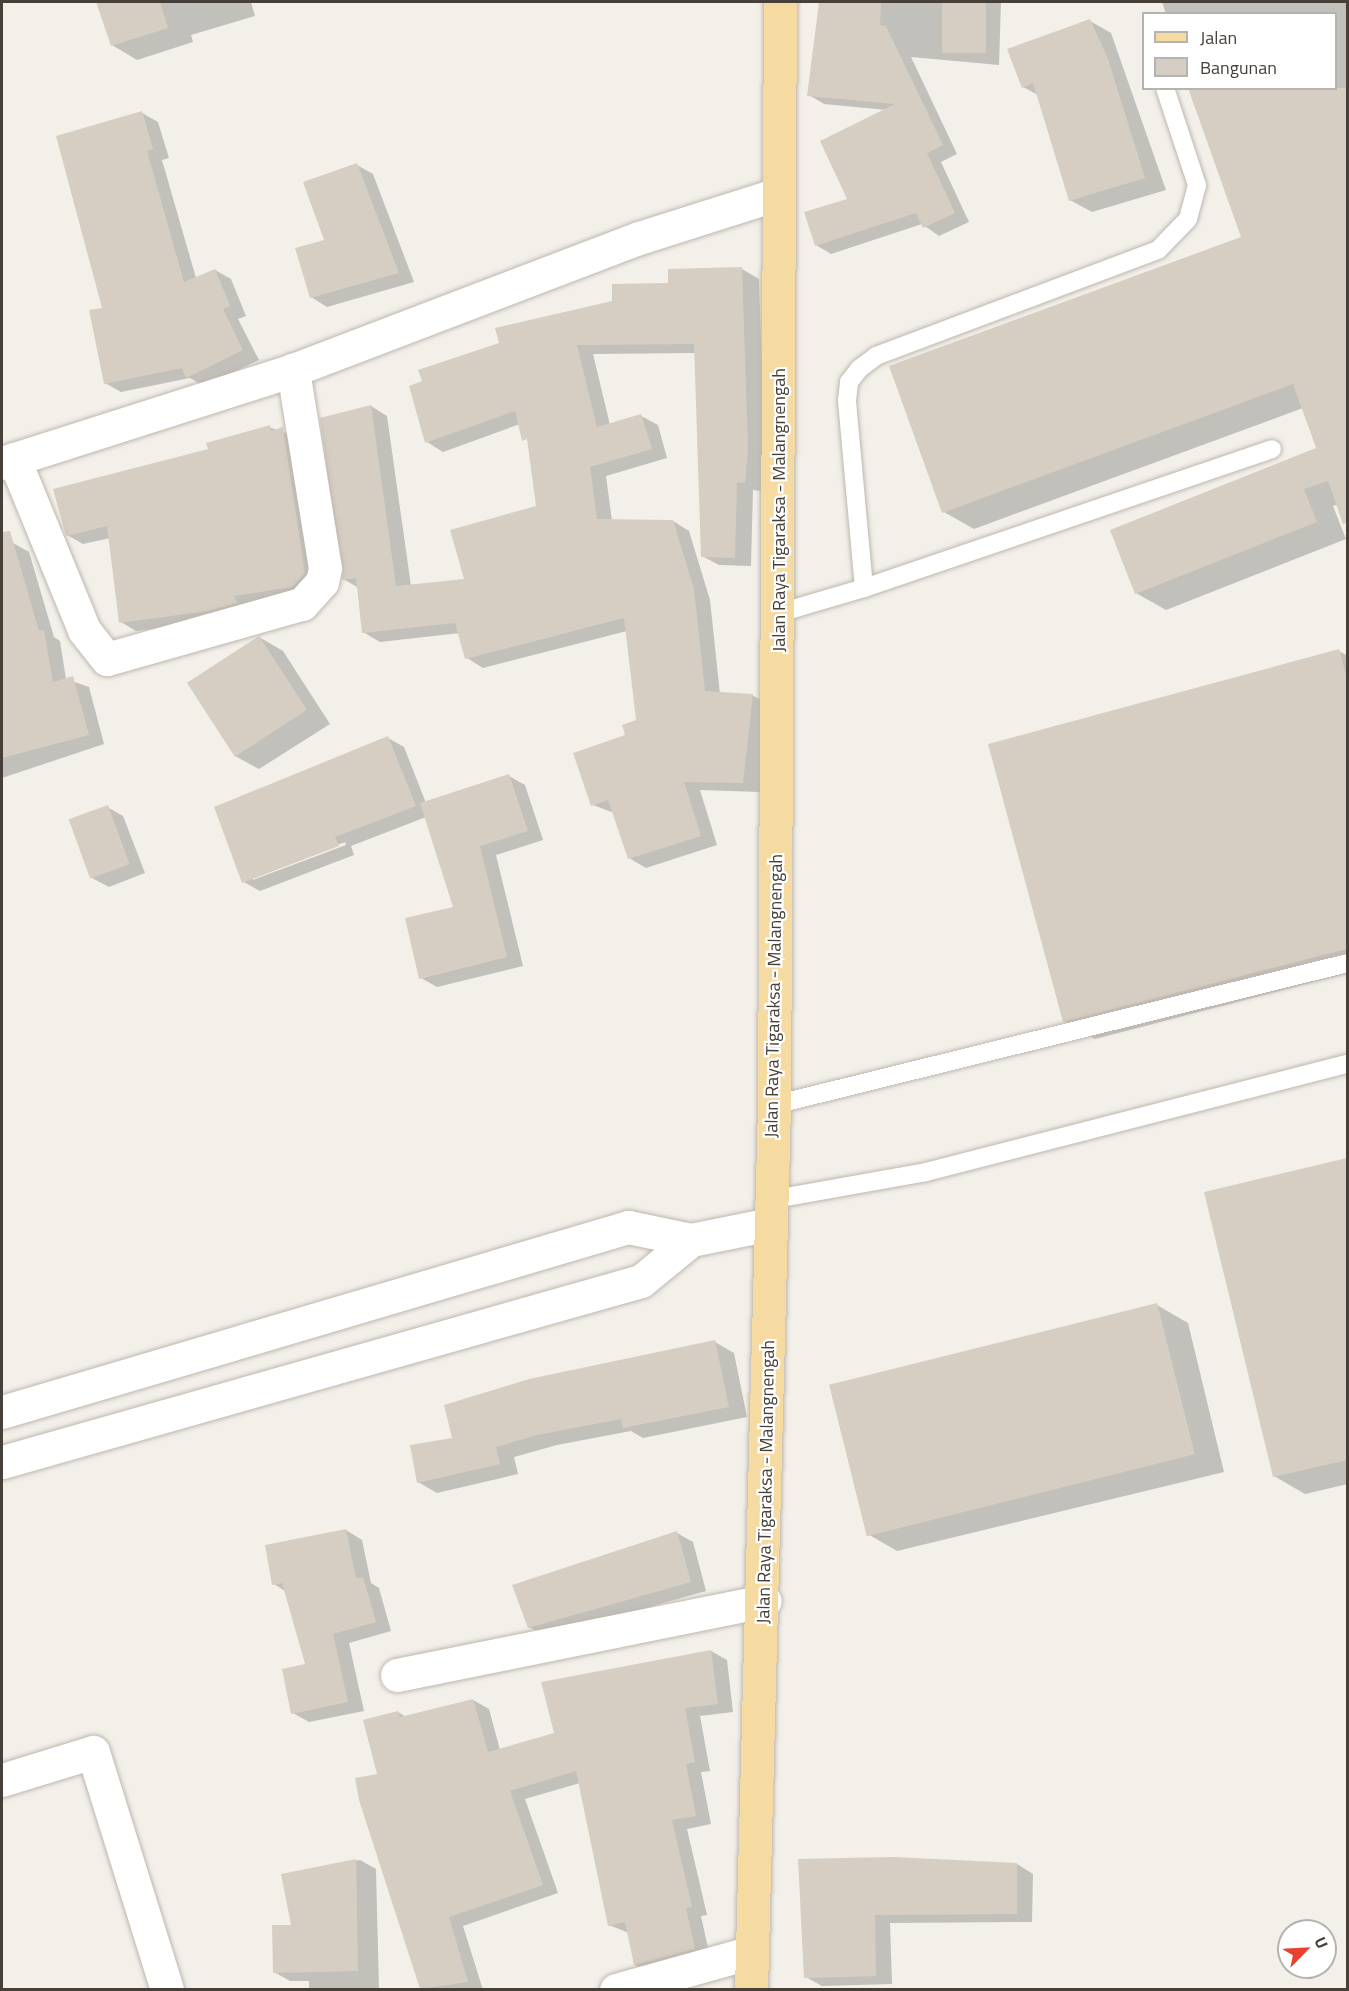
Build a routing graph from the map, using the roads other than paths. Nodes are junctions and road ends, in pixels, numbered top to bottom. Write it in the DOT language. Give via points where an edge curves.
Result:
graph roads {
  1 [pos="780,2"];
  2 [pos="1166,90"];
  3 [pos="778,194"];
  4 [pos="293,370"];
  5 [pos="1272,449"];
  6 [pos="8,461"];
  7 [pos="864,588"];
  8 [pos="779,613"];
  9 [pos="1347,963"];
  10 [pos="1347,1064"];
  11 [pos="774,1105"];
  12 [pos="769,1212"];
  13 [pos="691,1240"];
  14 [pos="2,1412"];
  15 [pos="2,1462"];
  16 [pos="765,1601"];
  17 [pos="397,1675"];
  18 [pos="2,1780"];
  19 [pos="752,1952"];
  20 [pos="167,1989"];
  21 [pos="616,1989"];
  22 [pos="751,1989"];
  1 -- 3 [label="main road, Jalan Raya Tigaraksa - Malangnengah"];
  2 -- 7 [label="lane" via="1197,185 1195,203 1176,234 1158,250 876,356 849,382"];
  3 -- 4 [label="street" via="639,238"];
  3 -- 8 [label="main road, Jalan Raya Tigaraksa - Malangnengah"];
  4 -- 6 [label="street"];
  4 -- 6 [label="street" via="325,568 322,582 302,604 107,659 84,630"];
  5 -- 7 [label="lane"];
  7 -- 8 [label="lane"];
  8 -- 11 [label="main road, Jalan Raya Tigaraksa - Malangnengah"];
  9 -- 11 [label="lane"];
  10 -- 12 [label="lane"];
  11 -- 12 [label="main road, Jalan Raya Tigaraksa - Malangnengah"];
  12 -- 13 [label="street"];
  12 -- 16 [label="main road, Jalan Raya Tigaraksa - Malangnengah"];
  13 -- 14 [label="street" via="628,1227"];
  13 -- 15 [label="street" via="641,1281"];
  16 -- 17 [label="street"];
  16 -- 19 [label="main road, Jalan Raya Tigaraksa - Malangnengah"];
  18 -- 20 [label="street" via="93,1752"];
  19 -- 21 [label="street"];
  19 -- 22 [label="main road, Jalan Raya Tigaraksa - Malangnengah"];
}
